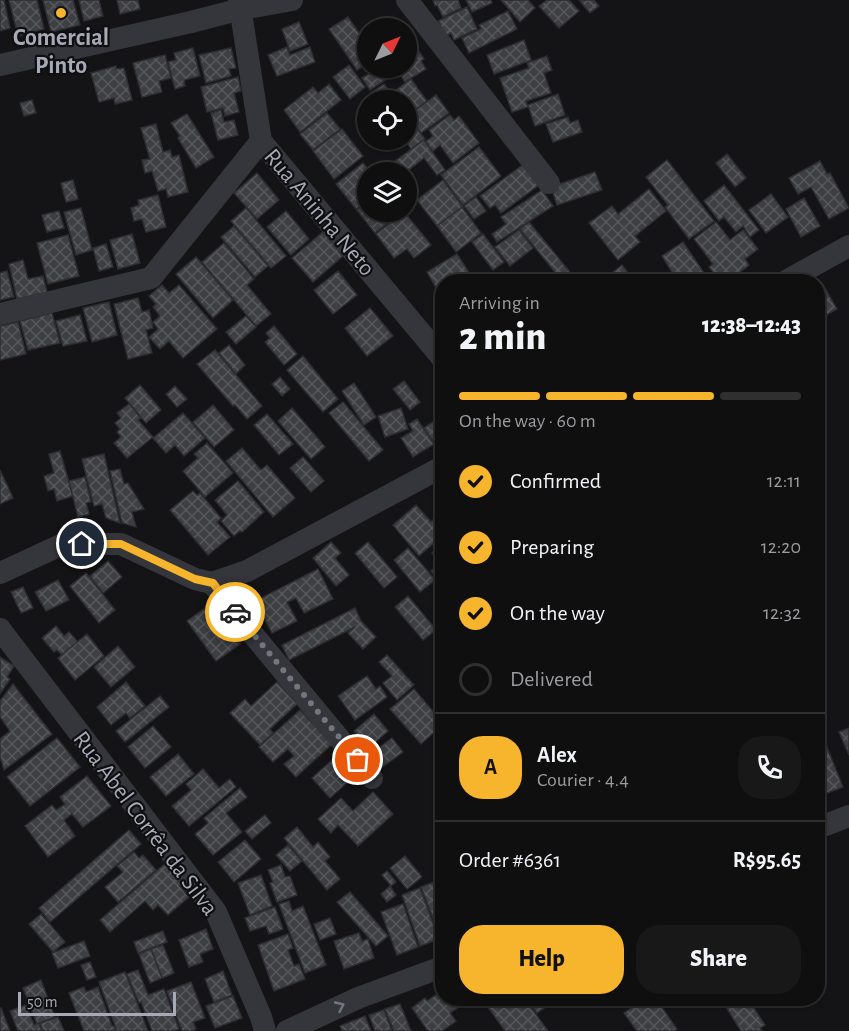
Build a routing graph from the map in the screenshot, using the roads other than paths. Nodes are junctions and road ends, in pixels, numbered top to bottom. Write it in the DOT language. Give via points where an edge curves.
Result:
graph roads {
  1 [pos="292,0"];
  2 [pos="407,0"];
  3 [pos="240,4"];
  4 [pos="0,65"];
  5 [pos="261,141"];
  6 [pos="549,183"];
  7 [pos="849,246"];
  8 [pos="798,274"];
  9 [pos="0,314"];
  10 [pos="435,350"];
  11 [pos="435,472"];
  12 [pos="0,573"];
  13 [pos="213,583"];
  14 [pos="0,629"];
  15 [pos="372,778"];
  16 [pos="849,816"];
  17 [pos="825,825"];
  18 [pos="435,970"];
  19 [pos="265,1031"];
  20 [pos="287,1031"];
  1 -- 3 [label="street"];
  2 -- 6 [label="street"];
  3 -- 4 [label="street" via="191,22"];
  3 -- 5 [label="street, Rua Aninha Neto"];
  5 -- 9 [label="street" via="152,278"];
  5 -- 10 [label="street, Rua Aninha Neto"];
  7 -- 8 [label="street"];
  11 -- 13 [label="street" via="248,571"];
  12 -- 13 [label="street" via="63,544 121,544 195,579"];
  13 -- 15 [label="street"];
  14 -- 19 [label="street, Rua Abel Corrêa da Silva" via="216,912"];
  16 -- 17 [label="street"];
  20 -- 18 [label="street, one-way" via="358,998"];
}
